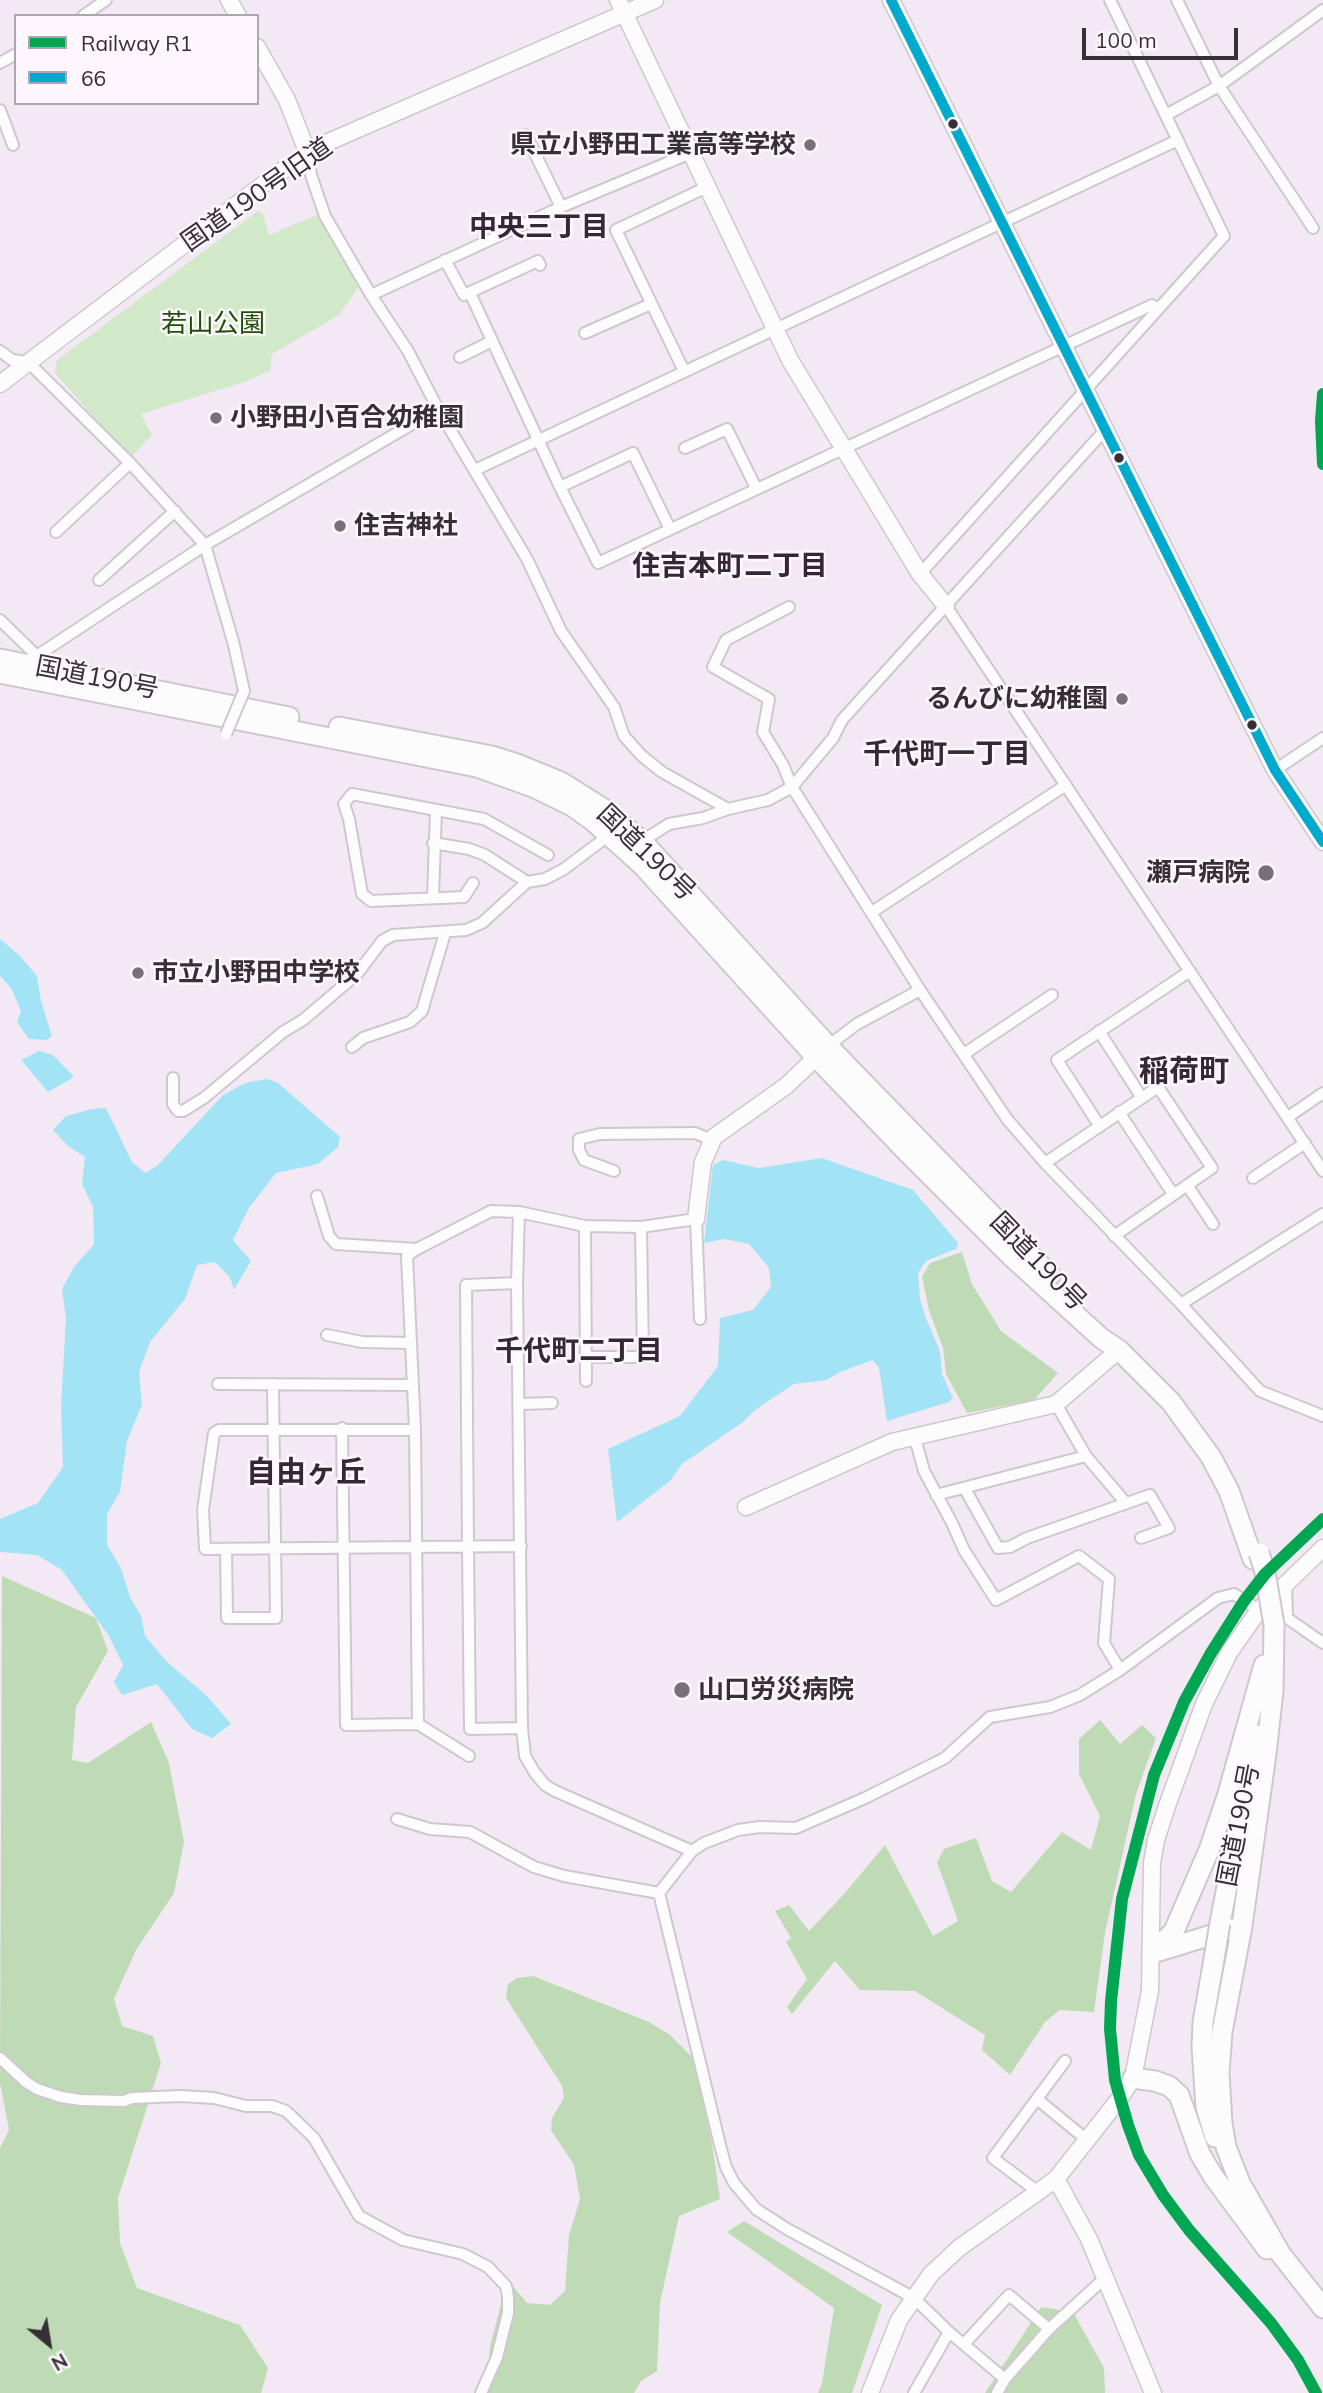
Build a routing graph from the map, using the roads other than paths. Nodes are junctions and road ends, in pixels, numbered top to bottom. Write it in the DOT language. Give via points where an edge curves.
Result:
graph roads {
  1 [pos="106,0"];
  2 [pos="655,0"];
  3 [pos="891,0"];
  4 [pos="1111,0"];
  5 [pos="1177,0"];
  6 [pos="621,7"];
  7 [pos="1323,10"];
  8 [pos="86,14"];
  9 [pos="259,51"];
  10 [pos="1219,86"];
  11 [pos="0,110"];
  12 [pos="1166,115"];
  13 [pos="526,135"];
  14 [pos="1178,139"];
  15 [pos="13,145"];
  16 [pos="691,153"];
  17 [pos="308,154"];
  18 [pos="707,187"];
  19 [pos="561,207"];
  20 [pos="1002,223"];
  21 [pos="1313,228"];
  22 [pos="445,260"];
  23 [pos="540,265"];
  24 [pos="470,293"];
  25 [pos="371,295"];
  26 [pos="651,304"];
  27 [pos="1157,309"];
  28 [pos="774,329"];
  29 [pos="585,333"];
  30 [pos="492,341"];
  31 [pos="1063,346"];
  32 [pos="0,351"];
  33 [pos="460,357"];
  34 [pos="28,362"];
  35 [pos="684,372"];
  36 [pos="0,384"];
  37 [pos="1085,391"];
  38 [pos="438,409"];
  39 [pos="1105,430"];
  40 [pos="538,439"];
  41 [pos="685,448"];
  42 [pos="844,449"];
  43 [pos="130,463"];
  44 [pos="475,470"];
  45 [pos="560,487"];
  46 [pos="756,488"];
  47 [pos="174,511"];
  48 [pos="670,528"];
  49 [pos="56,532"];
  50 [pos="205,545"];
  51 [pos="920,574"];
  52 [pos="99,580"];
  53 [pos="946,606"];
  54 [pos="789,607"];
  55 [pos="0,620"];
  56 [pos="30,660"];
  57 [pos="1,672"];
  58 [pos="226,734"];
  59 [pos="1323,738"];
  60 [pos="1275,770"];
  61 [pos="1066,785"];
  62 [pos="792,787"];
  63 [pos="728,809"];
  64 [pos="436,810"];
  65 [pos="616,829"];
  66 [pos="642,841"];
  67 [pos="1323,842"];
  68 [pos="433,843"];
  69 [pos="548,855"];
  70 [pos="527,882"];
  71 [pos="473,883"];
  72 [pos="433,897"];
  73 [pos="872,912"];
  74 [pos="445,933"];
  75 [pos="1190,971"];
  76 [pos="920,990"];
  77 [pos="1052,995"];
  78 [pos="1099,1031"];
  79 [pos="352,1047"];
  80 [pos="822,1051"];
  81 [pos="964,1054"];
  82 [pos="173,1078"];
  83 [pos="1323,1093"];
  84 [pos="1142,1098"];
  85 [pos="1119,1112"];
  86 [pos="1288,1117"];
  87 [pos="1098,1125"];
  88 [pos="712,1140"];
  89 [pos="1305,1143"];
  90 [pos="1045,1163"];
  91 [pos="614,1171"];
  92 [pos="1323,1171"];
  93 [pos="1252,1178"];
  94 [pos="1187,1185"];
  95 [pos="1173,1194"];
  96 [pos="317,1196"];
  97 [pos="519,1212"];
  98 [pos="1323,1213"];
  99 [pos="696,1219"];
  100 [pos="1213,1224"];
  101 [pos="585,1226"];
  102 [pos="640,1227"];
  103 [pos="1114,1236"];
  104 [pos="417,1249"];
  105 [pos="517,1283"];
  106 [pos="1181,1304"];
  107 [pos="699,1319"];
  108 [pos="327,1335"];
  109 [pos="411,1343"];
  110 [pos="1119,1350"];
  111 [pos="586,1357"];
  112 [pos="586,1381"];
  113 [pos="218,1384"];
  114 [pos="273,1384"];
  115 [pos="413,1385"];
  116 [pos="520,1404"];
  117 [pos="552,1404"];
  118 [pos="1056,1404"];
  119 [pos="1323,1416"];
  120 [pos="342,1428"];
  121 [pos="273,1430"];
  122 [pos="415,1430"];
  123 [pos="915,1438"];
  124 [pos="1086,1457"];
  125 [pos="965,1489"];
  126 [pos="936,1495"];
  127 [pos="1125,1502"];
  128 [pos="746,1507"];
  129 [pos="1140,1538"];
  130 [pos="521,1546"];
  131 [pos="415,1548"];
  132 [pos="468,1548"];
  133 [pos="1323,1548"];
  134 [pos="226,1549"];
  135 [pos="276,1549"];
  136 [pos="345,1549"];
  137 [pos="1286,1582"];
  138 [pos="1259,1610"];
  139 [pos="1269,1628"];
  140 [pos="1323,1643"];
  141 [pos="1264,1665"];
  142 [pos="1120,1670"];
  143 [pos="418,1724"];
  144 [pos="522,1728"];
  145 [pos="469,1756"];
  146 [pos="397,1819"];
  147 [pos="692,1851"];
  148 [pos="659,1893"];
  149 [pos="1242,1926"];
  150 [pos="1152,1954"];
  151 [pos="0,2058"];
  152 [pos="1065,2061"];
  153 [pos="1133,2078"];
  154 [pos="1037,2099"];
  155 [pos="1087,2140"];
  156 [pos="1056,2179"];
  157 [pos="1038,2192"];
  158 [pos="1280,2253"];
  159 [pos="1105,2278"];
  160 [pos="1307,2289"];
  161 [pos="914,2298"];
  162 [pos="1323,2308"];
  163 [pos="1049,2329"];
  164 [pos="949,2332"];
  165 [pos="964,2344"];
  166 [pos="1005,2379"];
  167 [pos="481,2393"];
  168 [pos="870,2393"];
  169 [pos="914,2393"];
  170 [pos="997,2393"];
  171 [pos="1153,2393"];
  1 -- 8 [label="street"];
  2 -- 6 [label="street, 国道190号旧道"];
  3 -- 20 [label="street"];
  4 -- 12 [label="street"];
  5 -- 10 [label="street"];
  6 -- 16 [label="street"];
  6 -- 17 [label="street, 国道190号旧道"];
  7 -- 10 [label="street"];
  9 -- 17 [label="street" via="287,100"];
  10 -- 12 [label="street"];
  10 -- 21 [label="street"];
  11 -- 15 [label="street"];
  12 -- 14 [label="street"];
  13 -- 19 [label="street"];
  14 -- 20 [label="street"];
  14 -- 27 [label="street" via="1224,236"];
  16 -- 18 [label="street"];
  16 -- 19 [label="street"];
  17 -- 25 [label="street" via="325,216"];
  17 -- 34 [label="street, 国道190号旧道"];
  18 -- 26 [label="street" via="616,230"];
  18 -- 28 [label="street"];
  19 -- 22 [label="street"];
  20 -- 28 [label="street"];
  20 -- 31 [label="street"];
  22 -- 24 [label="street" via="464,295"];
  22 -- 25 [label="street"];
  23 -- 24 [label="street" via="538,261"];
  24 -- 30 [label="street"];
  25 -- 38 [label="street" via="408,351"];
  26 -- 29 [label="street"];
  26 -- 35 [label="street"];
  27 -- 31 [label="street" via="1152,304"];
  27 -- 37 [label="street"];
  28 -- 35 [label="street"];
  28 -- 42 [label="street"];
  30 -- 33 [label="street"];
  30 -- 40 [label="street"];
  31 -- 37 [label="street"];
  31 -- 42 [label="street"];
  32 -- 34 [label="street" via="12,360"];
  34 -- 36 [label="street, 国道190号旧道"];
  34 -- 43 [label="street"];
  35 -- 40 [label="street"];
  37 -- 39 [label="street"];
  37 -- 51 [label="street"];
  38 -- 44 [label="street"];
  38 -- 50 [label="street"];
  39 -- 53 [label="street"];
  39 -- 60 [label="street"];
  40 -- 44 [label="street"];
  40 -- 45 [label="street"];
  41 -- 46 [label="street" via="727,429"];
  42 -- 46 [label="street"];
  42 -- 51 [label="street"];
  43 -- 47 [label="street"];
  43 -- 49 [label="street"];
  44 -- 63 [label="street" via="527,559 561,631 614,707 624,736 662,772"];
  45 -- 48 [label="street" via="633,453"];
  45 -- 48 [label="street" via="598,563"];
  46 -- 48 [label="street"];
  47 -- 50 [label="street"];
  47 -- 52 [label="street"];
  50 -- 56 [label="street"];
  50 -- 58 [label="street, bridge" via="244,691"];
  51 -- 53 [label="street"];
  53 -- 61 [label="street"];
  53 -- 62 [label="street" via="842,720"];
  54 -- 62 [label="street" via="726,640 713,667 769,699 763,732"];
  55 -- 56 [label="street"];
  56 -- 57 [label="highway, 国道190号"];
  56 -- 65 [label="highway, 国道190号" via="492,756 561,782 604,809"];
  57 -- 65 [label="highway, 国道190号" via="477,767 551,795"];
  59 -- 60 [label="street"];
  60 -- 67 [label="street"];
  61 -- 73 [label="street"];
  61 -- 75 [label="street"];
  62 -- 63 [label="street" via="768,800"];
  62 -- 73 [label="street"];
  63 -- 66 [label="street" via="669,824"];
  64 -- 68 [label="street"];
  64 -- 69 [label="street" via="485,819"];
  64 -- 72 [label="street" via="352,794 344,804 362,894 371,901"];
  65 -- 66 [label="highway, 国道190号"];
  65 -- 70 [label="street" via="564,869"];
  65 -- 80 [label="highway, 国道190号" via="643,866"];
  66 -- 80 [label="highway, 国道190号"];
  68 -- 70 [label="street" via="485,855"];
  68 -- 72 [label="street"];
  70 -- 74 [label="street" via="482,923"];
  71 -- 72 [label="street" via="464,897"];
  73 -- 76 [label="street"];
  74 -- 79 [label="street" via="422,1011 410,1022 363,1038"];
  74 -- 82 [label="street" via="393,935 382,941 357,974 183,1111 173,1104"];
  75 -- 78 [label="street"];
  75 -- 86 [label="street"];
  76 -- 80 [label="street" via="857,1024"];
  76 -- 81 [label="street"];
  77 -- 81 [label="street"];
  78 -- 84 [label="street"];
  78 -- 87 [label="street" via="1057,1060"];
  80 -- 88 [label="street" via="786,1086"];
  80 -- 110 [label="highway, 国道190号" via="904,1149 1012,1257"];
  81 -- 90 [label="street" via="1007,1119"];
  83 -- 86 [label="street"];
  84 -- 85 [label="street"];
  84 -- 94 [label="street" via="1158,1087 1212,1168"];
  85 -- 87 [label="street"];
  85 -- 95 [label="street"];
  86 -- 89 [label="street"];
  87 -- 90 [label="street"];
  88 -- 91 [label="street" via="695,1133 600,1134 579,1139 584,1160"];
  88 -- 99 [label="street" via="703,1163"];
  89 -- 92 [label="street"];
  89 -- 93 [label="street"];
  90 -- 103 [label="street"];
  94 -- 95 [label="street"];
  94 -- 100 [label="street"];
  95 -- 103 [label="street"];
  96 -- 104 [label="street" via="329,1236 336,1244"];
  97 -- 101 [label="street"];
  97 -- 104 [label="street" via="491,1211"];
  97 -- 105 [label="street"];
  98 -- 106 [label="street"];
  99 -- 102 [label="street"];
  99 -- 107 [label="street"];
  101 -- 102 [label="street"];
  101 -- 111 [label="street"];
  102 -- 111 [label="street" via="643,1357"];
  103 -- 106 [label="street"];
  104 -- 109 [label="street" via="407,1256"];
  105 -- 116 [label="street"];
  105 -- 132 [label="street" via="467,1286"];
  106 -- 119 [label="street" via="1260,1391"];
  108 -- 109 [label="street" via="362,1342"];
  109 -- 115 [label="street"];
  110 -- 118 [label="street"];
  110 -- 139 [label="highway, 国道190号" via="1171,1402 1211,1457 1256,1556"];
  111 -- 112 [label="street"];
  113 -- 114 [label="street"];
  114 -- 115 [label="street"];
  114 -- 121 [label="street"];
  115 -- 122 [label="street"];
  116 -- 117 [label="street"];
  116 -- 130 [label="street"];
  118 -- 123 [label="street"];
  118 -- 124 [label="street"];
  120 -- 121 [label="street"];
  120 -- 122 [label="street"];
  120 -- 136 [label="street"];
  121 -- 134 [label="street" via="214,1433 203,1510 205,1549"];
  121 -- 135 [label="street"];
  122 -- 131 [label="street"];
  123 -- 126 [label="street"];
  123 -- 128 [label="street" via="867,1452"];
  124 -- 125 [label="street"];
  124 -- 127 [label="street"];
  125 -- 126 [label="street"];
  125 -- 127 [label="street" via="998,1548"];
  126 -- 142 [label="street" via="996,1600 1079,1556 1109,1579 1104,1643"];
  127 -- 129 [label="street" via="1150,1495 1169,1528"];
  130 -- 132 [label="street"];
  130 -- 144 [label="street"];
  131 -- 132 [label="street"];
  131 -- 136 [label="street"];
  131 -- 143 [label="street"];
  132 -- 144 [label="street" via="470,1729"];
  133 -- 137 [label="street"];
  134 -- 135 [label="street"];
  134 -- 135 [label="street" via="227,1618 276,1618"];
  135 -- 136 [label="street"];
  136 -- 143 [label="street" via="346,1725"];
  137 -- 138 [label="street"];
  137 -- 140 [label="street" via="1287,1618"];
  138 -- 142 [label="street" via="1227,1594"];
  138 -- 150 [label="street" via="1229,1653 1204,1704 1156,1840 1150,1890"];
  139 -- 141 [label="highway, 国道190号"];
  139 -- 149 [label="highway" via="1273,1691"];
  141 -- 150 [label="highway" via="1209,1850 1174,1931"];
  141 -- 158 [label="highway, 国道190号, bridge" via="1261,1707 1202,2047 1206,2107 1229,2176"];
  142 -- 147 [label="street" via="1057,1705 989,1717 945,1758 796,1828 738,1830"];
  143 -- 145 [label="street"];
  144 -- 147 [label="street" via="525,1756 545,1785"];
  146 -- 148 [label="street" via="430,1829 470,1832 534,1867 564,1876"];
  147 -- 148 [label="street"];
  148 -- 161 [label="street" via="720,2145 734,2183 756,2209 778,2224"];
  149 -- 150 [label="highway"];
  149 -- 158 [label="highway" via="1222,2032 1222,2123 1240,2183"];
  150 -- 153 [label="street" via="1150,1991"];
  151 -- 167 [label="street" via="37,2089 81,2100 180,2096 286,2111 314,2138 359,2216 403,2240 463,2254 488,2267 506,2286 505,2324"];
  152 -- 154 [label="street"];
  153 -- 155 [label="street"];
  153 -- 160 [label="highway" via="1169,2086 1179,2095 1200,2154 1229,2201 1292,2278"];
  154 -- 155 [label="street"];
  154 -- 157 [label="street" via="993,2158"];
  155 -- 156 [label="street"];
  156 -- 157 [label="street"];
  156 -- 159 [label="street"];
  157 -- 161 [label="street" via="959,2248"];
  158 -- 160 [label="highway, 国道190号"];
  159 -- 163 [label="street"];
  159 -- 171 [label="street"];
  160 -- 162 [label="highway, 国道190号"];
  161 -- 164 [label="street"];
  161 -- 168 [label="street" via="888,2343"];
  163 -- 165 [label="street" via="1009,2295"];
  163 -- 166 [label="street"];
  164 -- 165 [label="street"];
  164 -- 169 [label="street"];
  165 -- 166 [label="street"];
  166 -- 170 [label="street"];
}
